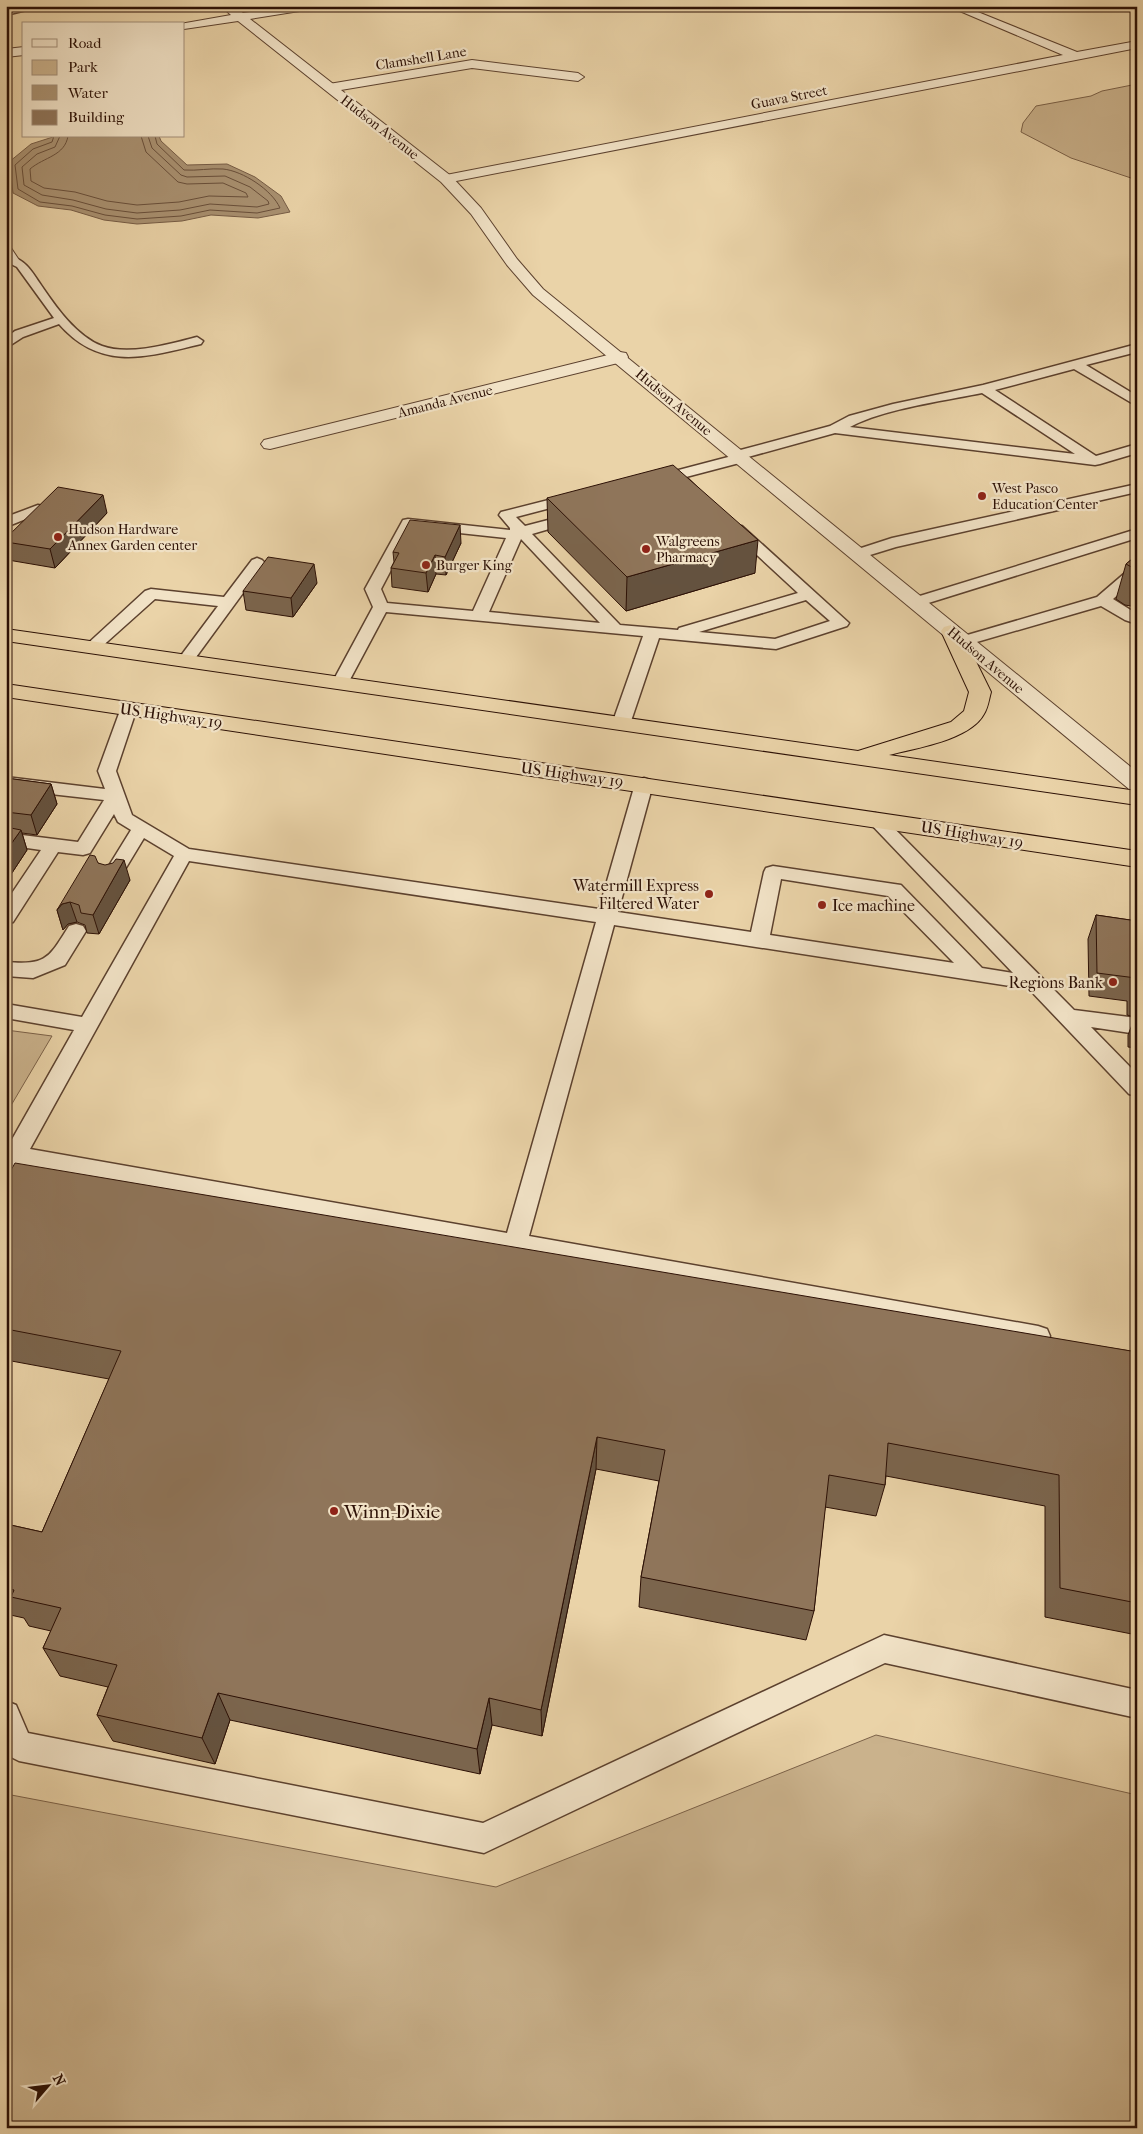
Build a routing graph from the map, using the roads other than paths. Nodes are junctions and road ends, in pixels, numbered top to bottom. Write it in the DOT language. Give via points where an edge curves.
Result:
graph roads {
  1 [pos="39,6"];
  2 [pos="226,6"];
  3 [pos="312,6"];
  4 [pos="952,6"];
  5 [pos="6,12"];
  6 [pos="241,17"];
  7 [pos="185,26"];
  8 [pos="1137,44"];
  9 [pos="22,50"];
  10 [pos="7,52"];
  11 [pos="1076,56"];
  12 [pos="578,77"];
  13 [pos="329,88"];
  14 [pos="446,179"];
  15 [pos="8,257"];
  16 [pos="62,319"];
  17 [pos="197,341"];
  18 [pos="6,344"];
  19 [pos="1137,348"];
  20 [pos="620,358"];
  21 [pos="1075,364"];
  22 [pos="984,389"];
  23 [pos="1137,402"];
  24 [pos="835,429"];
  25 [pos="270,444"];
  26 [pos="1137,448"];
  27 [pos="740,457"];
  28 [pos="1094,461"];
  29 [pos="676,475"];
  30 [pos="658,479"];
  31 [pos="1137,488"];
  32 [pos="588,495"];
  33 [pos="705,501"];
  34 [pos="38,509"];
  35 [pos="592,512"];
  36 [pos="728,521"];
  37 [pos="6,523"];
  38 [pos="518,532"];
  39 [pos="1137,532"];
  40 [pos="857,554"];
  41 [pos="257,563"];
  42 [pos="1137,570"];
  43 [pos="810,594"];
  44 [pos="1103,600"];
  45 [pos="228,602"];
  46 [pos="916,602"];
  47 [pos="381,607"];
  48 [pos="479,616"];
  49 [pos="1137,619"];
  50 [pos="615,629"];
  51 [pos="653,632"];
  52 [pos="676,634"];
  53 [pos="6,635"];
  54 [pos="957,636"];
  55 [pos="92,647"];
  56 [pos="185,661"];
  57 [pos="340,683"];
  58 [pos="6,690"];
  59 [pos="129,708"];
  60 [pos="621,724"];
  61 [pos="854,757"];
  62 [pos="6,783"];
  63 [pos="644,784"];
  64 [pos="1137,784"];
  65 [pos="116,796"];
  66 [pos="1137,798"];
  67 [pos="875,819"];
  68 [pos="141,829"];
  69 [pos="6,839"];
  70 [pos="52,845"];
  71 [pos="184,854"];
  72 [pos="1137,858"];
  73 [pos="111,877"];
  74 [pos="6,917"];
  75 [pos="607,917"];
  76 [pos="76,931"];
  77 [pos="759,940"];
  78 [pos="6,969"];
  79 [pos="976,974"];
  80 [pos="1034,983"];
  81 [pos="6,1011"];
  82 [pos="1068,1017"];
  83 [pos="87,1024"];
  84 [pos="1137,1026"];
  85 [pos="1137,1088"];
  86 [pos="11,1163"];
  87 [pos="516,1243"];
  88 [pos="1061,1340"];
  89 [pos="1137,1704"];
  90 [pos="6,1716"];
  1 -- 5 [label="lane"];
  2 -- 6 [label="street, Hudson Avenue"];
  3 -- 6 [label="street"];
  4 -- 11 [label="street"];
  6 -- 7 [label="street"];
  6 -- 13 [label="street, Hudson Avenue"];
  8 -- 11 [label="street, Guava Street"];
  9 -- 10 [label="street"];
  11 -- 14 [label="street, Guava Street"];
  12 -- 13 [label="street, Clamshell Lane" via="472,64"];
  13 -- 14 [label="street, Hudson Avenue"];
  14 -- 20 [label="street, Hudson Avenue" via="476,211 538,292"];
  15 -- 16 [label="lane" via="20,265"];
  16 -- 17 [label="lane" via="82,340 98,348 118,352 134,353"];
  16 -- 18 [label="lane" via="19,334"];
  19 -- 21 [label="lane"];
  20 -- 25 [label="street, Amanda Avenue"];
  20 -- 27 [label="street, Hudson Avenue"];
  21 -- 22 [label="lane"];
  21 -- 23 [label="lane"];
  22 -- 24 [label="lane" via="898,407 854,419"];
  22 -- 28 [label="lane"];
  24 -- 27 [label="lane"];
  24 -- 28 [label="lane"];
  26 -- 28 [label="lane"];
  27 -- 29 [label="lane"];
  27 -- 40 [label="street, Hudson Avenue"];
  29 -- 30 [label="lane"];
  29 -- 33 [label="lane"];
  31 -- 40 [label="lane" via="892,543"];
  32 -- 38 [label="lane" via="506,515"];
  34 -- 37 [label="lane"];
  35 -- 38 [label="lane"];
  36 -- 43 [label="lane"];
  38 -- 47 [label="lane" via="408,523 373,589"];
  38 -- 48 [label="lane"];
  38 -- 50 [label="lane"];
  39 -- 46 [label="lane"];
  40 -- 46 [label="street, Hudson Avenue"];
  41 -- 45 [label="lane"];
  42 -- 44 [label="lane"];
  43 -- 52 [label="lane"];
  43 -- 52 [label="lane" via="841,623 776,644"];
  44 -- 49 [label="lane"];
  44 -- 54 [label="lane"];
  45 -- 55 [label="lane" via="151,594"];
  45 -- 56 [label="lane"];
  46 -- 54 [label="street, Hudson Avenue"];
  47 -- 48 [label="lane"];
  47 -- 57 [label="lane"];
  48 -- 50 [label="lane"];
  50 -- 51 [label="lane"];
  51 -- 52 [label="lane"];
  51 -- 60 [label="lane"];
  53 -- 55 [label="highway"];
  54 -- 61 [label="highway" via="980,692 974,713 959,727"];
  54 -- 64 [label="street, Hudson Avenue"];
  55 -- 56 [label="highway"];
  56 -- 57 [label="highway"];
  57 -- 60 [label="highway"];
  58 -- 59 [label="highway, US Highway 19"];
  59 -- 63 [label="highway, US Highway 19"];
  59 -- 65 [label="lane" via="107,771"];
  60 -- 61 [label="highway"];
  61 -- 66 [label="highway"];
  62 -- 65 [label="lane"];
  63 -- 67 [label="highway, US Highway 19"];
  63 -- 75 [label="lane"];
  65 -- 68 [label="lane" via="124,818"];
  65 -- 70 [label="lane" via="83,849"];
  67 -- 72 [label="highway, US Highway 19"];
  67 -- 80 [label="lane"];
  68 -- 71 [label="lane"];
  68 -- 73 [label="lane"];
  69 -- 70 [label="lane"];
  70 -- 74 [label="lane"];
  71 -- 75 [label="lane"];
  71 -- 83 [label="lane"];
  75 -- 77 [label="lane"];
  75 -- 87 [label="lane"];
  76 -- 78 [label="lane" via="58,960 34,971"];
  77 -- 79 [label="lane"];
  77 -- 79 [label="lane" via="773,872 894,890"];
  79 -- 80 [label="lane"];
  80 -- 82 [label="lane"];
  81 -- 83 [label="lane"];
  82 -- 84 [label="lane"];
  82 -- 85 [label="lane"];
  83 -- 86 [label="lane"];
  86 -- 87 [label="lane"];
  87 -- 88 [label="lane"];
  89 -- 90 [label="lane" via="884,1649 484,1838 19,1746"];
}
